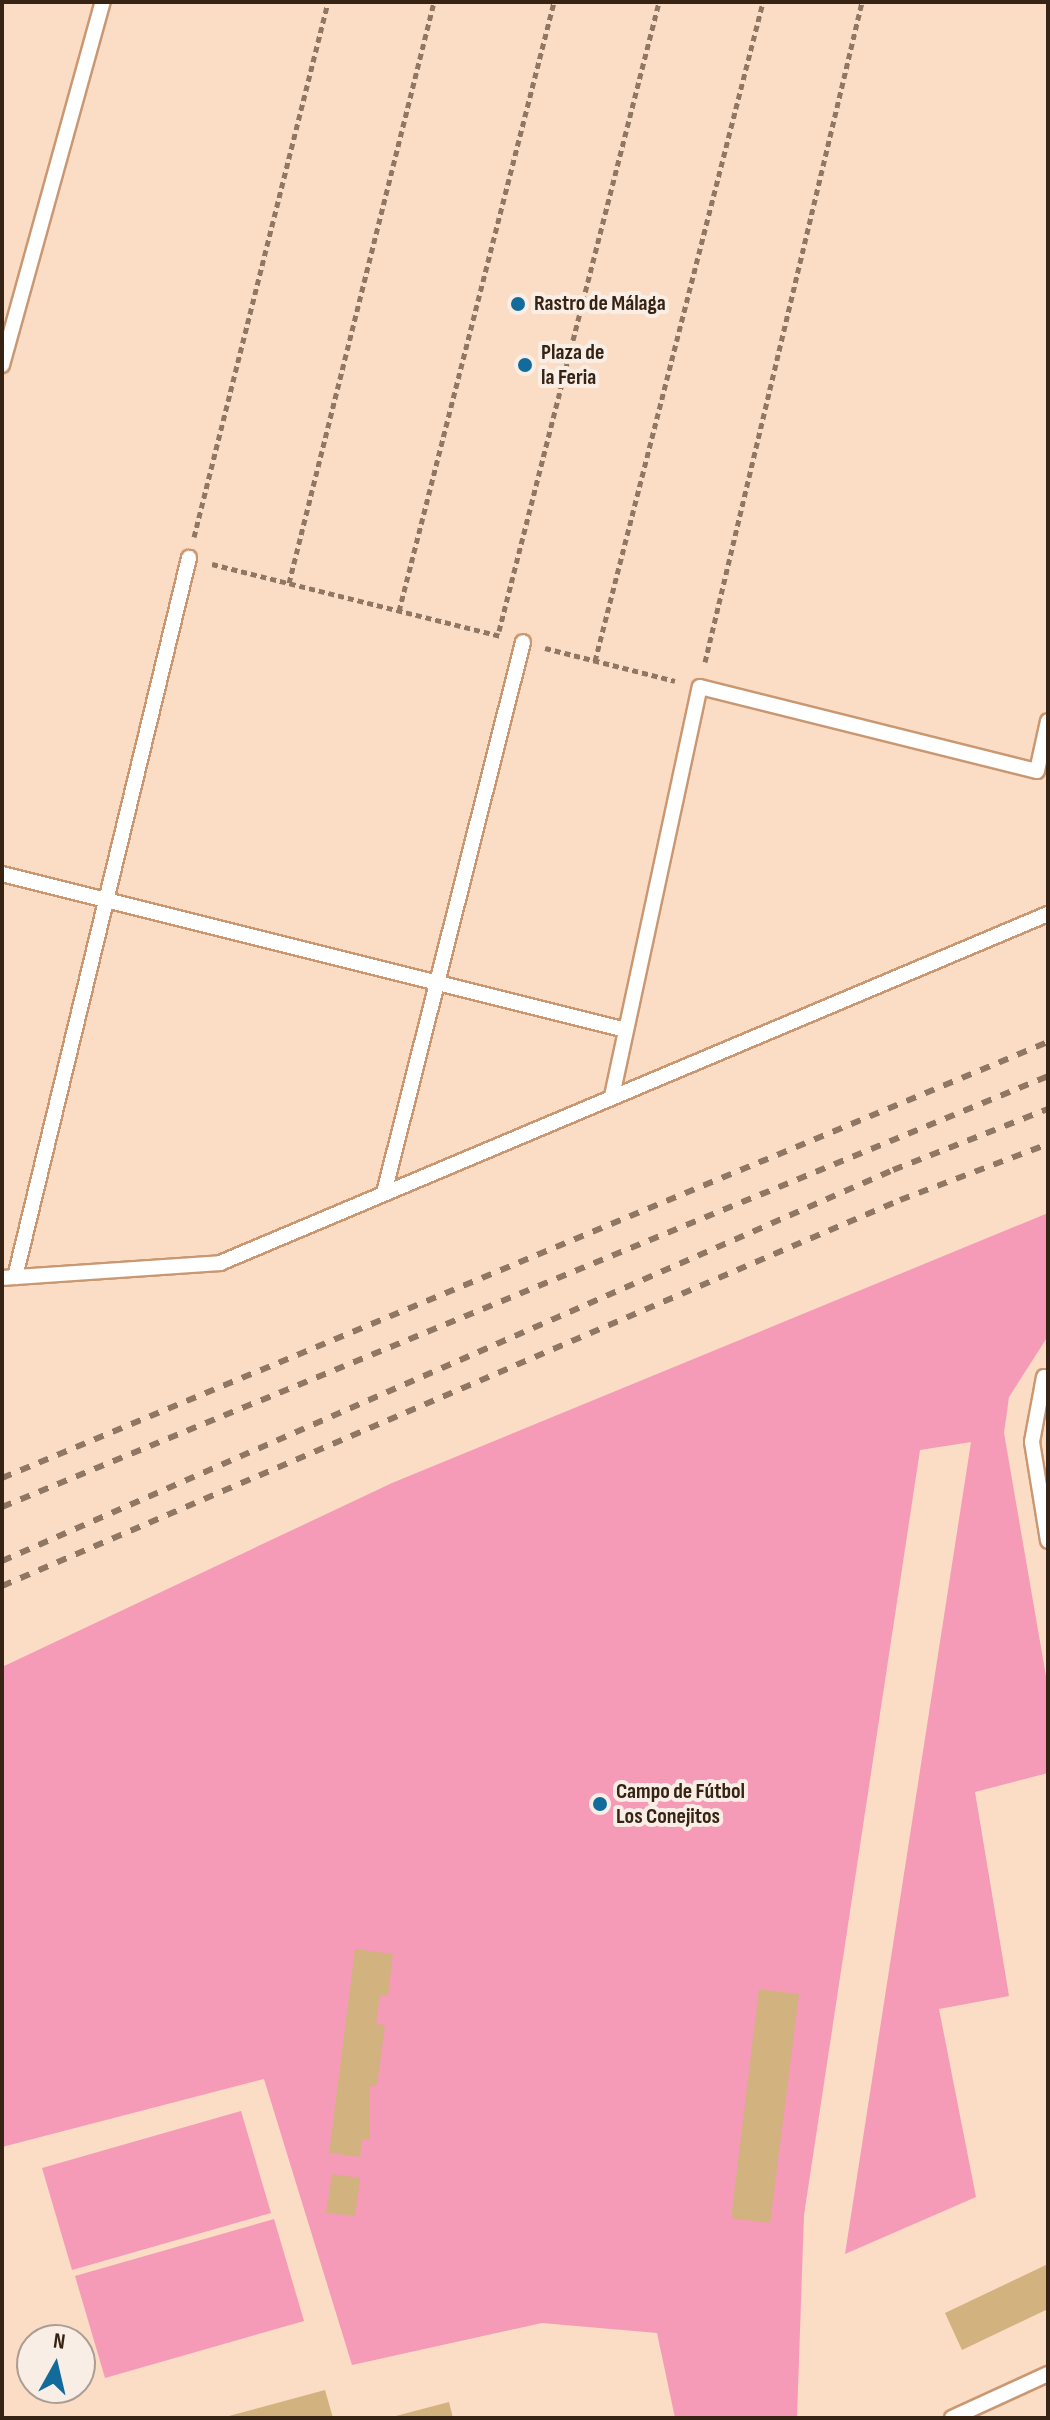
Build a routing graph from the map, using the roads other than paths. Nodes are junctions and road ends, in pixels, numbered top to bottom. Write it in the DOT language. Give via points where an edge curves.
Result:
graph roads {
  1 [pos="103,2"];
  2 [pos="2,365"];
  3 [pos="189,558"];
  4 [pos="523,642"];
  5 [pos="1048,721"];
  6 [pos="2,874"];
  7 [pos="108,900"];
  8 [pos="1048,914"];
  9 [pos="436,982"];
  10 [pos="626,1030"];
  11 [pos="612,1096"];
  12 [pos="384,1193"];
  13 [pos="8,1278"];
  14 [pos="1044,1377"];
  15 [pos="1048,1541"];
  16 [pos="1048,2374"];
  17 [pos="952,2418"];
  1 -- 2 [label="lane"];
  3 -- 7 [label="lane"];
  4 -- 9 [label="lane"];
  5 -- 10 [label="lane" via="1037,771 700,687"];
  6 -- 7 [label="lane"];
  7 -- 9 [label="lane"];
  7 -- 13 [label="lane"];
  8 -- 11 [label="lane"];
  9 -- 10 [label="lane"];
  9 -- 12 [label="lane"];
  10 -- 11 [label="lane"];
  11 -- 12 [label="lane"];
  12 -- 13 [label="lane" via="220,1263"];
  14 -- 15 [label="lane" via="1032,1442"];
  16 -- 17 [label="lane"];
}
